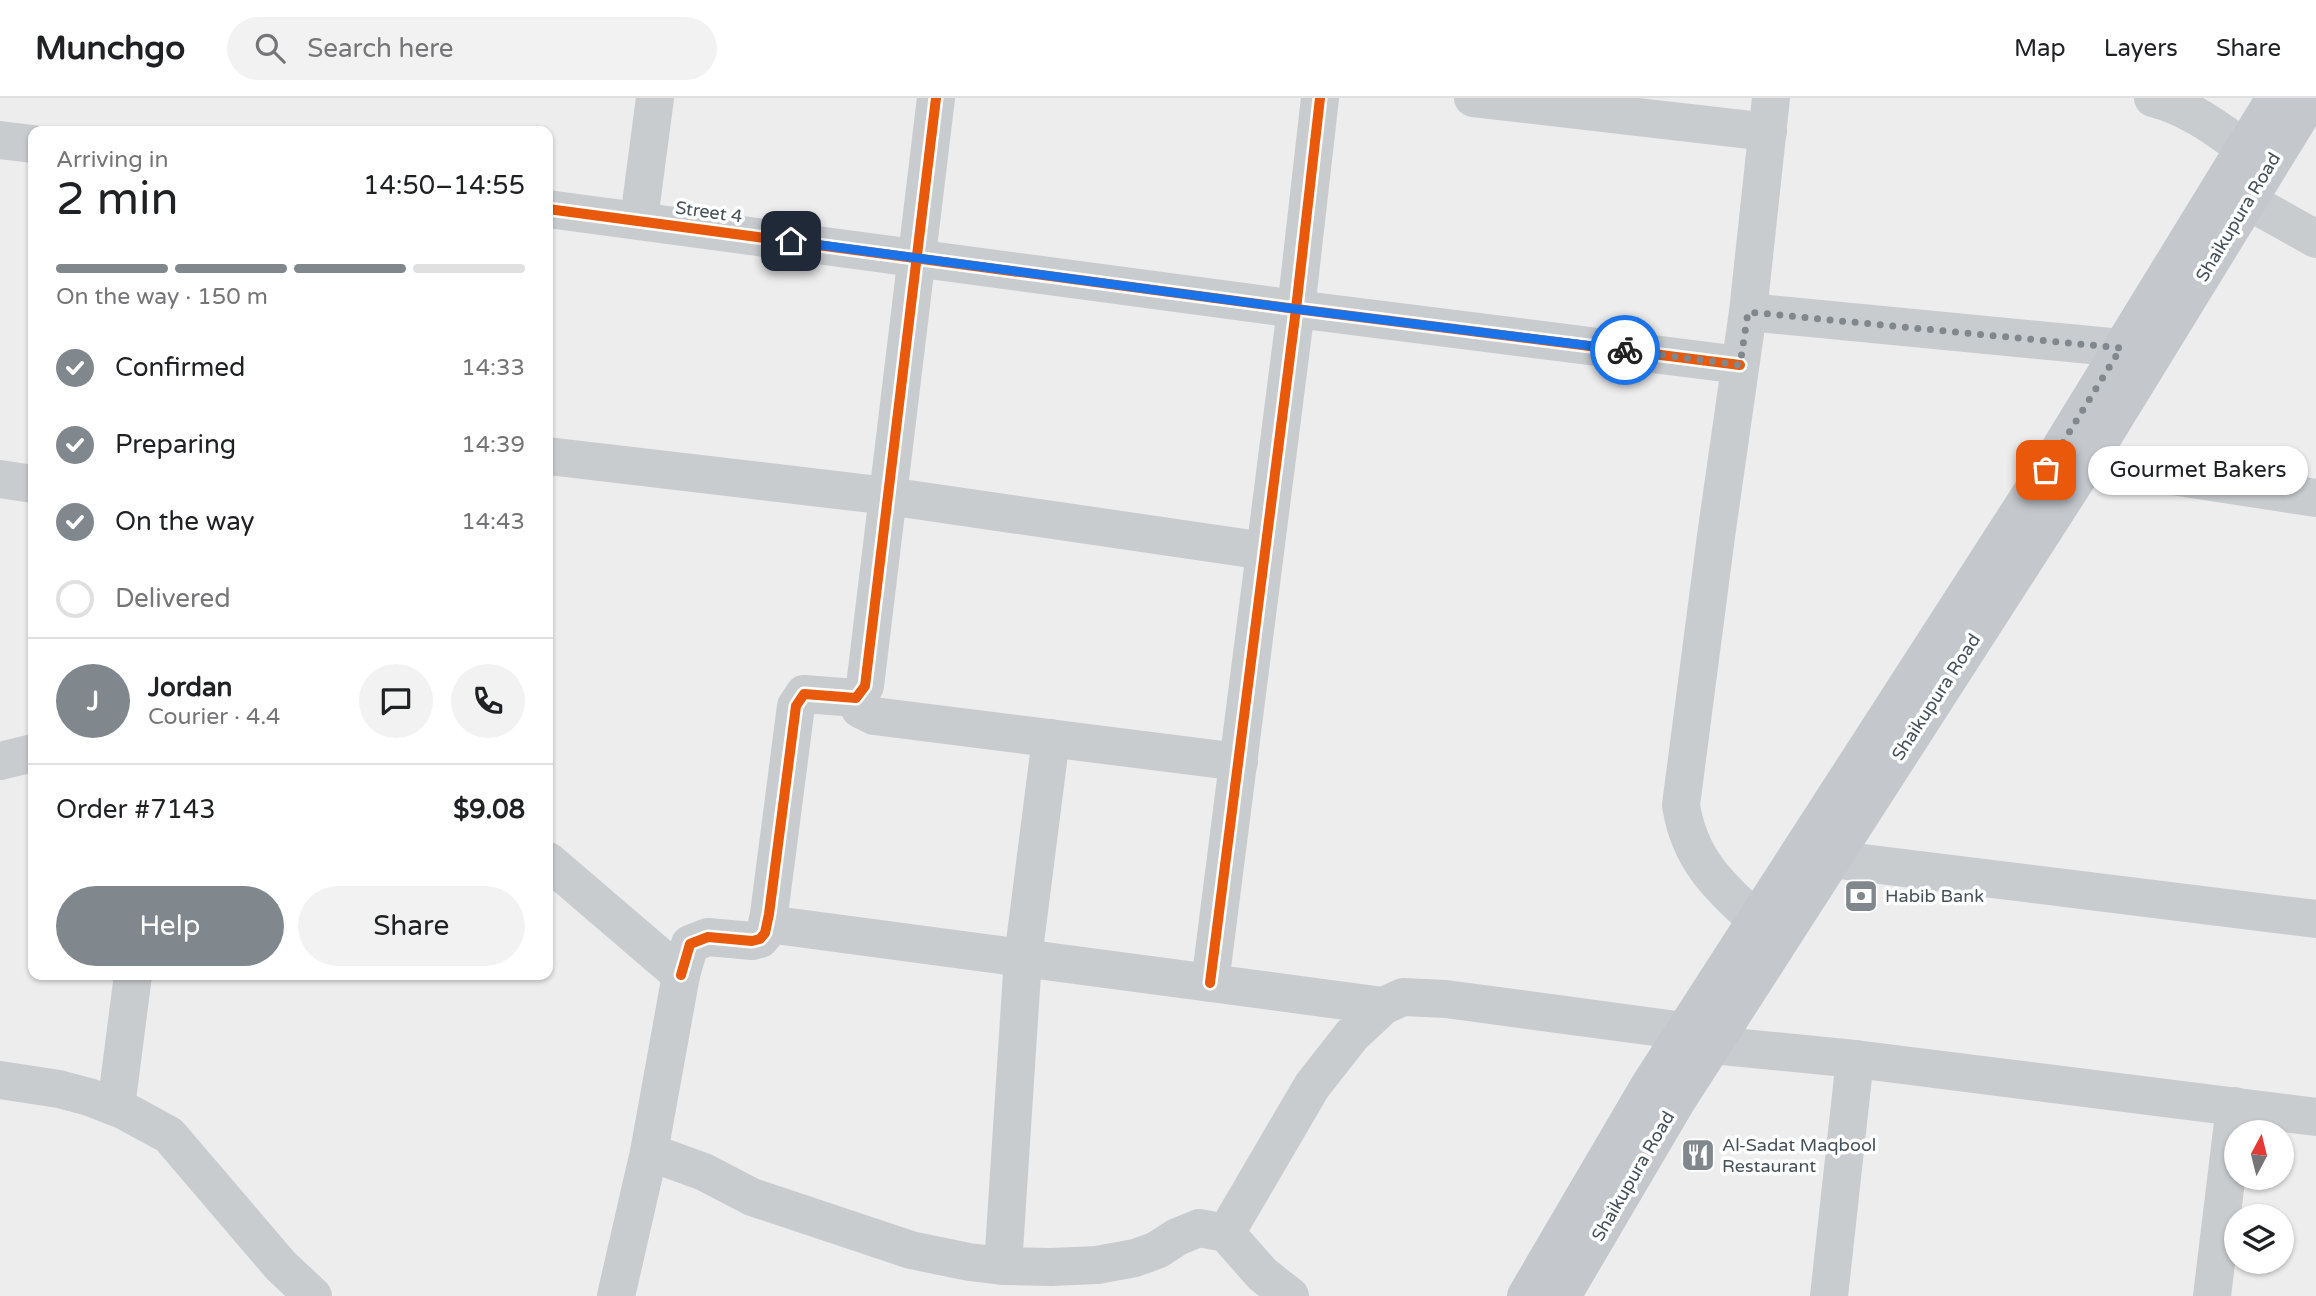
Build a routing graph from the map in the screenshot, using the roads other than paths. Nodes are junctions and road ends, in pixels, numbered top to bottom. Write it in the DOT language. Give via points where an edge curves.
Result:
graph roads {
  1 [pos="655,98"];
  2 [pos="936,98"];
  3 [pos="1320,98"];
  4 [pos="1473,98"];
  5 [pos="2153,98"];
  6 [pos="2275,98"];
  7 [pos="2311,98"];
  8 [pos="1770,115"];
  9 [pos="0,140"];
  10 [pos="28,143"];
  11 [pos="2244,148"];
  12 [pos="2248,201"];
  13 [pos="553,210"];
  14 [pos="639,219"];
  15 [pos="2316,239"];
  16 [pos="917,258"];
  17 [pos="1296,309"];
  18 [pos="1748,312"];
  19 [pos="2121,348"];
  20 [pos="1740,365"];
  21 [pos="553,457"];
  22 [pos="2087,463"];
  23 [pos="0,480"];
  24 [pos="28,483"];
  25 [pos="888,496"];
  26 [pos="2316,498"];
  27 [pos="1265,551"];
  28 [pos="856,698"];
  29 [pos="1051,738"];
  30 [pos="28,754"];
  31 [pos="0,761"];
  32 [pos="1239,762"];
  33 [pos="1831,859"];
  34 [pos="553,865"];
  35 [pos="2316,919"];
  36 [pos="1756,920"];
  37 [pos="768,924"];
  38 [pos="1023,958"];
  39 [pos="681,975"];
  40 [pos="132,980"];
  41 [pos="1210,983"];
  42 [pos="1383,1006"];
  43 [pos="1698,1038"];
  44 [pos="1854,1059"];
  45 [pos="0,1080"];
  46 [pos="116,1107"];
  47 [pos="2235,1107"];
  48 [pos="2316,1116"];
  49 [pos="649,1152"];
  50 [pos="1226,1233"];
  51 [pos="1003,1266"];
  52 [pos="313,1296"];
  53 [pos="616,1296"];
  54 [pos="1290,1296"];
  55 [pos="1526,1296"];
  56 [pos="1562,1296"];
  57 [pos="1829,1296"];
  58 [pos="2212,1296"];
  1 -- 14 [label="street"];
  2 -- 16 [label="street"];
  3 -- 17 [label="street"];
  4 -- 8 [label="street"];
  5 -- 11 [label="street" via="2194,113"];
  6 -- 11 [label="main road, Shaikupura Road"];
  7 -- 12 [label="main road, Shaikupura Road"];
  8 -- 18 [label="street"];
  9 -- 10 [label="street"];
  11 -- 19 [label="main road, Shaikupura Road"];
  12 -- 15 [label="street"];
  12 -- 22 [label="main road, Shaikupura Road"];
  13 -- 14 [label="street, Street 4"];
  14 -- 16 [label="street, Street 4"];
  16 -- 17 [label="street, Street 4"];
  16 -- 25 [label="street"];
  17 -- 20 [label="street, Street 4"];
  17 -- 27 [label="street"];
  18 -- 19 [label="street"];
  18 -- 20 [label="street"];
  19 -- 36 [label="main road, Shaikupura Road"];
  20 -- 36 [label="street" via="1681,805 1685,827 1704,869"];
  21 -- 25 [label="street"];
  22 -- 26 [label="street"];
  22 -- 33 [label="main road, Shaikupura Road"];
  23 -- 24 [label="street"];
  25 -- 27 [label="street"];
  25 -- 28 [label="street" via="865,686"];
  27 -- 32 [label="street"];
  28 -- 29 [label="street" via="860,709 874,716"];
  28 -- 37 [label="street" via="804,694 796,706"];
  29 -- 32 [label="street"];
  29 -- 38 [label="street"];
  30 -- 31 [label="street"];
  32 -- 41 [label="street"];
  33 -- 35 [label="street"];
  33 -- 43 [label="main road, Shaikupura Road"];
  34 -- 39 [label="street"];
  36 -- 43 [label="main road, Shaikupura Road"];
  37 -- 38 [label="street"];
  37 -- 39 [label="street" via="760,939 708,937 690,944"];
  38 -- 41 [label="street"];
  38 -- 51 [label="street"];
  39 -- 49 [label="street"];
  40 -- 46 [label="street"];
  41 -- 42 [label="street"];
  42 -- 43 [label="street" via="1403,998 1446,999"];
  42 -- 50 [label="street" via="1352,1035 1312,1086"];
  43 -- 44 [label="street"];
  43 -- 55 [label="main road, Shaikupura Road"];
  43 -- 56 [label="main road, Shaikupura Road" via="1676,1102"];
  44 -- 47 [label="street"];
  44 -- 57 [label="street"];
  45 -- 46 [label="street" via="59,1089"];
  46 -- 52 [label="street" via="169,1135 281,1266"];
  47 -- 48 [label="street"];
  47 -- 58 [label="street"];
  49 -- 51 [label="street" via="704,1172 752,1197 868,1237 911,1250"];
  49 -- 53 [label="street"];
  50 -- 51 [label="street" via="1199,1228 1135,1258 1097,1265"];
  50 -- 54 [label="street" via="1262,1274"];
}
